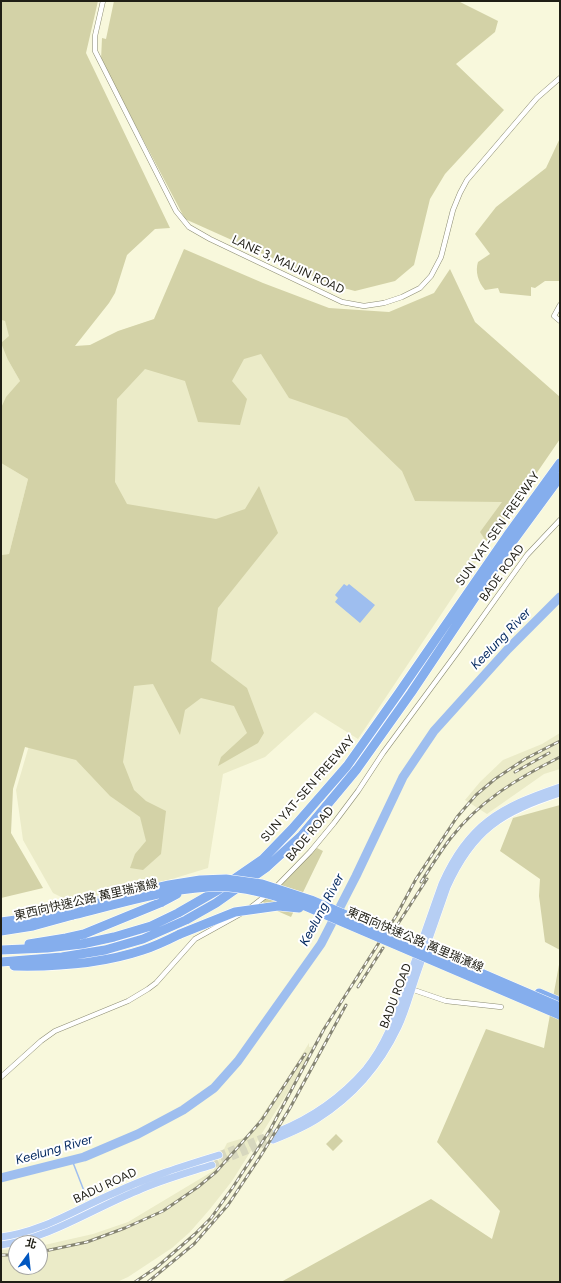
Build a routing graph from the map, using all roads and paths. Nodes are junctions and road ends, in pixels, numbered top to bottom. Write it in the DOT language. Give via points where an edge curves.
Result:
graph roads {
  1 [pos="103,1"];
  2 [pos="560,78"];
  3 [pos="560,305"];
  4 [pos="560,320"];
  5 [pos="560,463"];
  6 [pos="560,477"];
  7 [pos="560,520"];
  8 [pos="560,787"];
  9 [pos="560,793"];
  10 [pos="72,911"];
  11 [pos="1,922"];
  12 [pos="1,931"];
  13 [pos="1,946"];
  14 [pos="1,950"];
  15 [pos="421,960"];
  16 [pos="1,962"];
  17 [pos="1,966"];
  18 [pos="462,966"];
  19 [pos="411,989"];
  20 [pos="560,1002"];
  21 [pos="501,1007"];
  22 [pos="560,1007"];
  23 [pos="548,1010"];
  24 [pos="560,1011"];
  25 [pos="560,1016"];
  26 [pos="1,1077"];
  27 [pos="277,1132"];
  28 [pos="273,1140"];
  29 [pos="220,1155"];
  30 [pos="212,1165"];
  31 [pos="1,1237"];
  32 [pos="1,1245"];
  1 -- 2 [label="street, LANE 3, MAIJIN ROAD" via="95,36 95,51 176,211 189,227 342,302 364,306 402,297 420,288 431,276 440,257 457,198 467,180 537,98"];
  3 -- 4 [label="street" via="554,316"];
  5 -- 14 [label="highway, SUN YAT-SEN FREEWAY" via="347,766 263,859 218,890 151,926 82,944"];
  6 -- 16 [label="highway, SUN YAT-SEN FREEWAY" via="510,545 411,694 357,769 302,835 267,867 216,903 143,939 62,957"];
  7 -- 26 [label="street, BADE ROAD" via="527,555 343,810 283,881 252,906 195,939 148,989 128,1001 55,1031"];
  8 -- 27 [label="main road, BADU ROAD" via="538,794 498,813 467,840 442,884 393,1024 377,1053 366,1069 327,1105 313,1115"];
  9 -- 15 [label="main road, BADU ROAD" via="511,812 483,832 472,844 454,871"];
  10 -- 11 [label="highway, 東西向快速公路 萬里瑞濱線"];
  10 -- 12 [label="highway, 東西向快速公路 萬里瑞濱線" via="33,926"];
  10 -- 18 [label="highway, 東西向快速公路 萬里瑞濱線, bridge" via="184,882 242,880 311,900"];
  10 -- 25 [label="highway, 東西向快速公路 萬里瑞濱線, bridge" via="193,889 229,888 254,891 303,905"];
  13 -- 23 [label="highway, bridge" via="30,944 84,934 162,902 200,883 241,883 279,891"];
  15 -- 17 [label="highway, bridge" via="303,909 278,906 235,912 144,950 108,960 45,967"];
  15 -- 19 [label="main road, BADU ROAD"];
  15 -- 23 [label="highway"];
  18 -- 20 [label="highway, bridge"];
  18 -- 22 [label="highway, 東西向快速公路 萬里瑞濱線, bridge"];
  19 -- 21 [label="street" via="446,1001"];
  19 -- 28 [label="main road, BADU ROAD" via="398,1026 370,1073 316,1120"];
  23 -- 24 [label="highway"];
  23 -- 25 [label="highway"];
  29 -- 31 [label="main road, BADU ROAD" via="146,1179 34,1230"];
  30 -- 32 [label="main road, BADU ROAD" via="136,1191 39,1237"];
}
